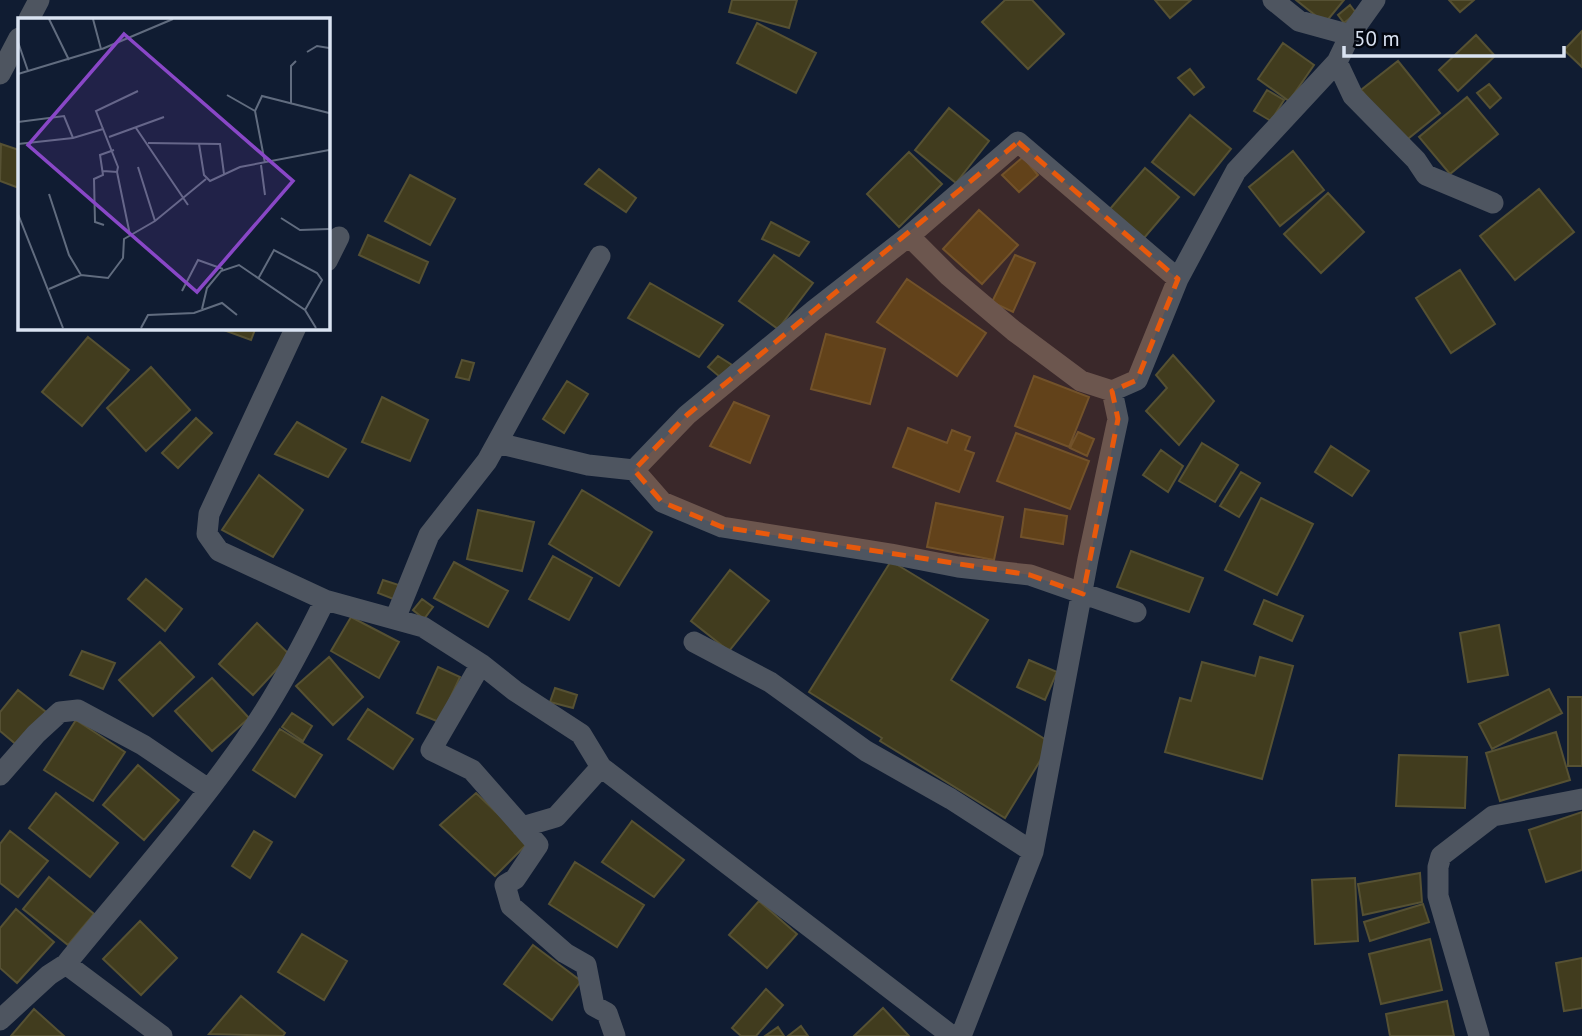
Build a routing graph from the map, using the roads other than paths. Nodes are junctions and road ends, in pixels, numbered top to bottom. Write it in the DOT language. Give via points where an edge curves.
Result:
graph roads {
  1 [pos="39,0"];
  2 [pos="1273,0"];
  3 [pos="1375,0"];
  4 [pos="30,18"];
  5 [pos="1350,35"];
  6 [pos="18,40"];
  7 [pos="1337,62"];
  8 [pos="0,74"];
  9 [pos="1493,203"];
  10 [pos="909,236"];
  11 [pos="339,237"];
  12 [pos="600,256"];
  13 [pos="329,257"];
  14 [pos="1178,279"];
  15 [pos="295,329"];
  16 [pos="1112,391"];
  17 [pos="497,443"];
  18 [pos="634,470"];
  19 [pos="1083,594"];
  20 [pos="325,600"];
  21 [pos="1136,612"];
  22 [pos="395,619"];
  23 [pos="694,642"];
  24 [pos="481,664"];
  25 [pos="601,767"];
  26 [pos="0,775"];
  27 [pos="208,789"];
  28 [pos="1582,799"];
  29 [pos="522,827"];
  30 [pos="1033,852"];
  31 [pos="66,964"];
  32 [pos="0,1020"];
  33 [pos="162,1036"];
  34 [pos="615,1036"];
  35 [pos="952,1036"];
  36 [pos="961,1036"];
  37 [pos="1479,1036"];
  1 -- 4 [label="street"];
  2 -- 5 [label="street" via="1299,21"];
  3 -- 5 [label="street"];
  5 -- 7 [label="street"];
  6 -- 8 [label="street"];
  7 -- 9 [label="street" via="1353,96 1426,174"];
  7 -- 14 [label="street" via="1236,171"];
  10 -- 14 [label="street" via="1018,142"];
  10 -- 16 [label="street" via="1014,331 1081,381"];
  10 -- 18 [label="street" via="687,415"];
  11 -- 13 [label="street"];
  12 -- 17 [label="street"];
  14 -- 16 [label="street" via="1137,380"];
  15 -- 20 [label="street" via="209,514 207,534 219,551"];
  16 -- 19 [label="street" via="1118,419"];
  17 -- 18 [label="street" via="588,465"];
  17 -- 22 [label="street" via="429,535"];
  18 -- 19 [label="street" via="662,502 722,527 1030,575"];
  19 -- 21 [label="street"];
  19 -- 30 [label="street"];
  20 -- 22 [label="street"];
  20 -- 27 [label="street" via="247,738"];
  22 -- 24 [label="street" via="423,626"];
  23 -- 30 [label="street" via="770,682 866,751"];
  24 -- 25 [label="street" via="582,734"];
  24 -- 29 [label="street" via="431,750 472,770"];
  25 -- 29 [label="street" via="556,817"];
  25 -- 35 [label="street"];
  26 -- 27 [label="street" via="60,712 78,710 143,745"];
  27 -- 31 [label="street"];
  28 -- 37 [label="street" via="1493,816 1441,856 1438,896"];
  29 -- 34 [label="street" via="538,845 505,886 512,906 565,953 586,965 594,1006 607,1013"];
  30 -- 36 [label="street"];
  31 -- 32 [label="street"];
  31 -- 33 [label="street"];
}
